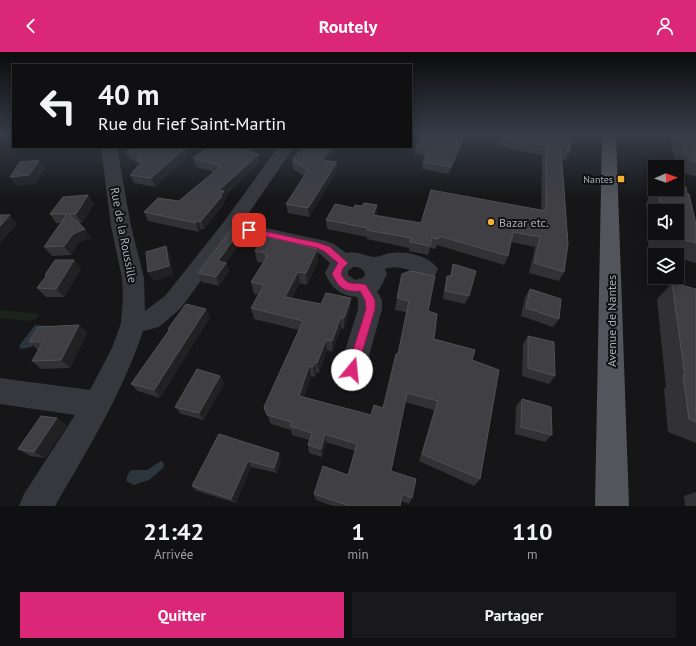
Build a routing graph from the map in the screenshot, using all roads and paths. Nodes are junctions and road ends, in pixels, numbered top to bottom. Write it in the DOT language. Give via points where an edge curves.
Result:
graph roads {
  1 [pos="110,156"];
  2 [pos="280,156"];
  3 [pos="609,156"];
  4 [pos="230,227"];
  5 [pos="344,263"];
  6 [pos="372,266"];
  7 [pos="427,269"];
  8 [pos="363,288"];
  9 [pos="133,323"];
  10 [pos="352,370"];
  11 [pos="0,391"];
  12 [pos="98,405"];
  13 [pos="36,506"];
  14 [pos="612,506"];
  1 -- 9 [label="street, Rue de la Roussille" via="121,226 133,278"];
  2 -- 4 [label="street"];
  3 -- 14 [label="main road, Avenue de Nantes"];
  4 -- 5 [label="street" via="319,246 327,249"];
  4 -- 9 [label="street" via="165,310 150,320"];
  5 -- 6 [label="street" via="349,260 362,260"];
  5 -- 8 [label="street" via="337,270 337,279 345,286"];
  6 -- 7 [label="street" via="387,260 399,259 417,263"];
  6 -- 8 [label="street" via="375,278"];
  8 -- 10 [label="street" via="370,300 370,309"];
  9 -- 12 [label="street, Rue de la Roussille"];
  11 -- 12 [label="street"];
  12 -- 13 [label="street, Rue de la Roussille"];
}
